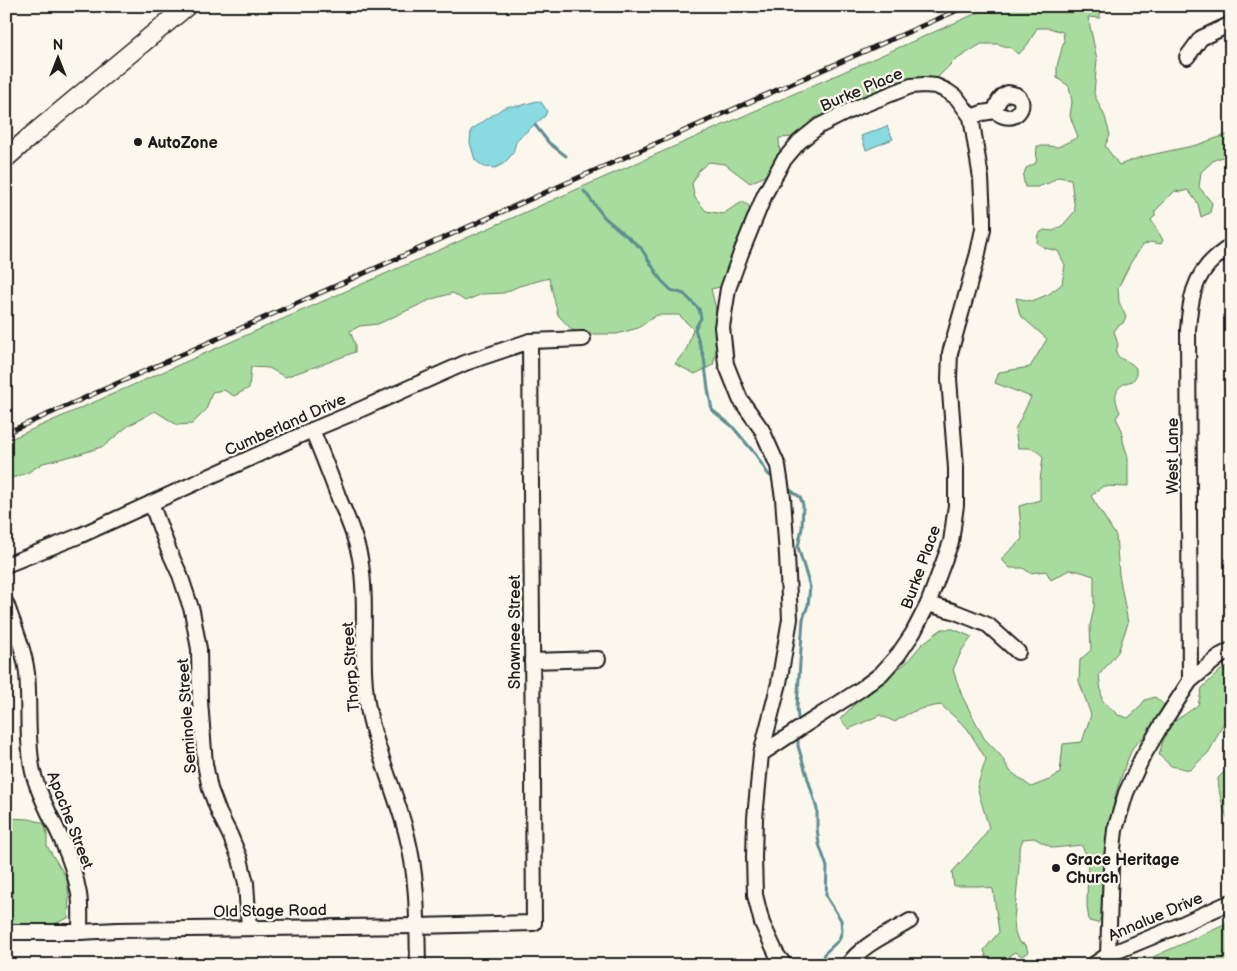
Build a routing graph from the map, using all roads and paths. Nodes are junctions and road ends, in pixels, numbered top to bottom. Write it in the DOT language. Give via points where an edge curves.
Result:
graph roads {
  1 [pos="186,6"];
  2 [pos="1231,24"];
  3 [pos="1187,57"];
  4 [pos="995,111"];
  5 [pos="971,117"];
  6 [pos="6,158"];
  7 [pos="1231,246"];
  8 [pos="583,338"];
  9 [pos="530,341"];
  10 [pos="312,430"];
  11 [pos="151,503"];
  12 [pos="6,565"];
  13 [pos="6,603"];
  14 [pos="928,604"];
  15 [pos="1231,650"];
  16 [pos="1018,652"];
  17 [pos="598,659"];
  18 [pos="532,661"];
  19 [pos="1190,681"];
  20 [pos="761,754"];
  21 [pos="1231,902"];
  22 [pos="910,921"];
  23 [pos="534,923"];
  24 [pos="417,926"];
  25 [pos="249,928"];
  26 [pos="6,932"];
  27 [pos="80,932"];
  28 [pos="1108,955"];
  29 [pos="418,965"];
  30 [pos="785,965"];
  31 [pos="848,965"];
  32 [pos="1093,965"];
  1 -- 6 [label="main road"];
  2 -- 3 [label="street" via="1201,38"];
  4 -- 5 [label="street"];
  5 -- 14 [label="street, Burke Place" via="984,216 978,254 950,353 956,505 951,542"];
  5 -- 20 [label="street, Burke Place" via="957,98 947,91 924,85 912,86 853,109 819,126 783,161 765,194 728,289 722,327 726,364 740,399 762,430 778,466 788,555 790,619 779,683"];
  7 -- 19 [label="street, West Lane" via="1214,258 1198,278 1190,304"];
  8 -- 9 [label="street, Cumberland Drive"];
  9 -- 10 [label="street, Cumberland Drive" via="465,363"];
  9 -- 18 [label="street, Shawnee Street"];
  10 -- 11 [label="street, Cumberland Drive"];
  10 -- 24 [label="street, Thorp Street" via="354,534 360,559 369,713 413,861"];
  11 -- 12 [label="street, Cumberland Drive"];
  11 -- 25 [label="street, Seminole Street" via="192,611 199,649 205,764 210,789 240,859 246,883"];
  13 -- 27 [label="street, Apache Street" via="21,645 26,671 29,748 34,773 73,870 79,895"];
  14 -- 16 [label="street" via="988,625"];
  14 -- 20 [label="street, Burke Place" via="898,655 881,674"];
  15 -- 19 [label="street"];
  17 -- 18 [label="street"];
  18 -- 23 [label="street, Shawnee Street"];
  19 -- 28 [label="street" via="1142,758 1123,802 1115,830 1111,868"];
  20 -- 30 [label="street, Burke Place" via="755,818 755,895 762,923"];
  21 -- 28 [label="street, Annalue Drive"];
  22 -- 31 [label="street" via="871,944"];
  23 -- 24 [label="street, Old Stage Road"];
  24 -- 25 [label="street, Old Stage Road"];
  24 -- 29 [label="street, Thorp Street"];
  25 -- 27 [label="street, Old Stage Road"];
  26 -- 27 [label="street, Old Stage Road"];
  28 -- 32 [label="street, Annalue Drive"];
}
